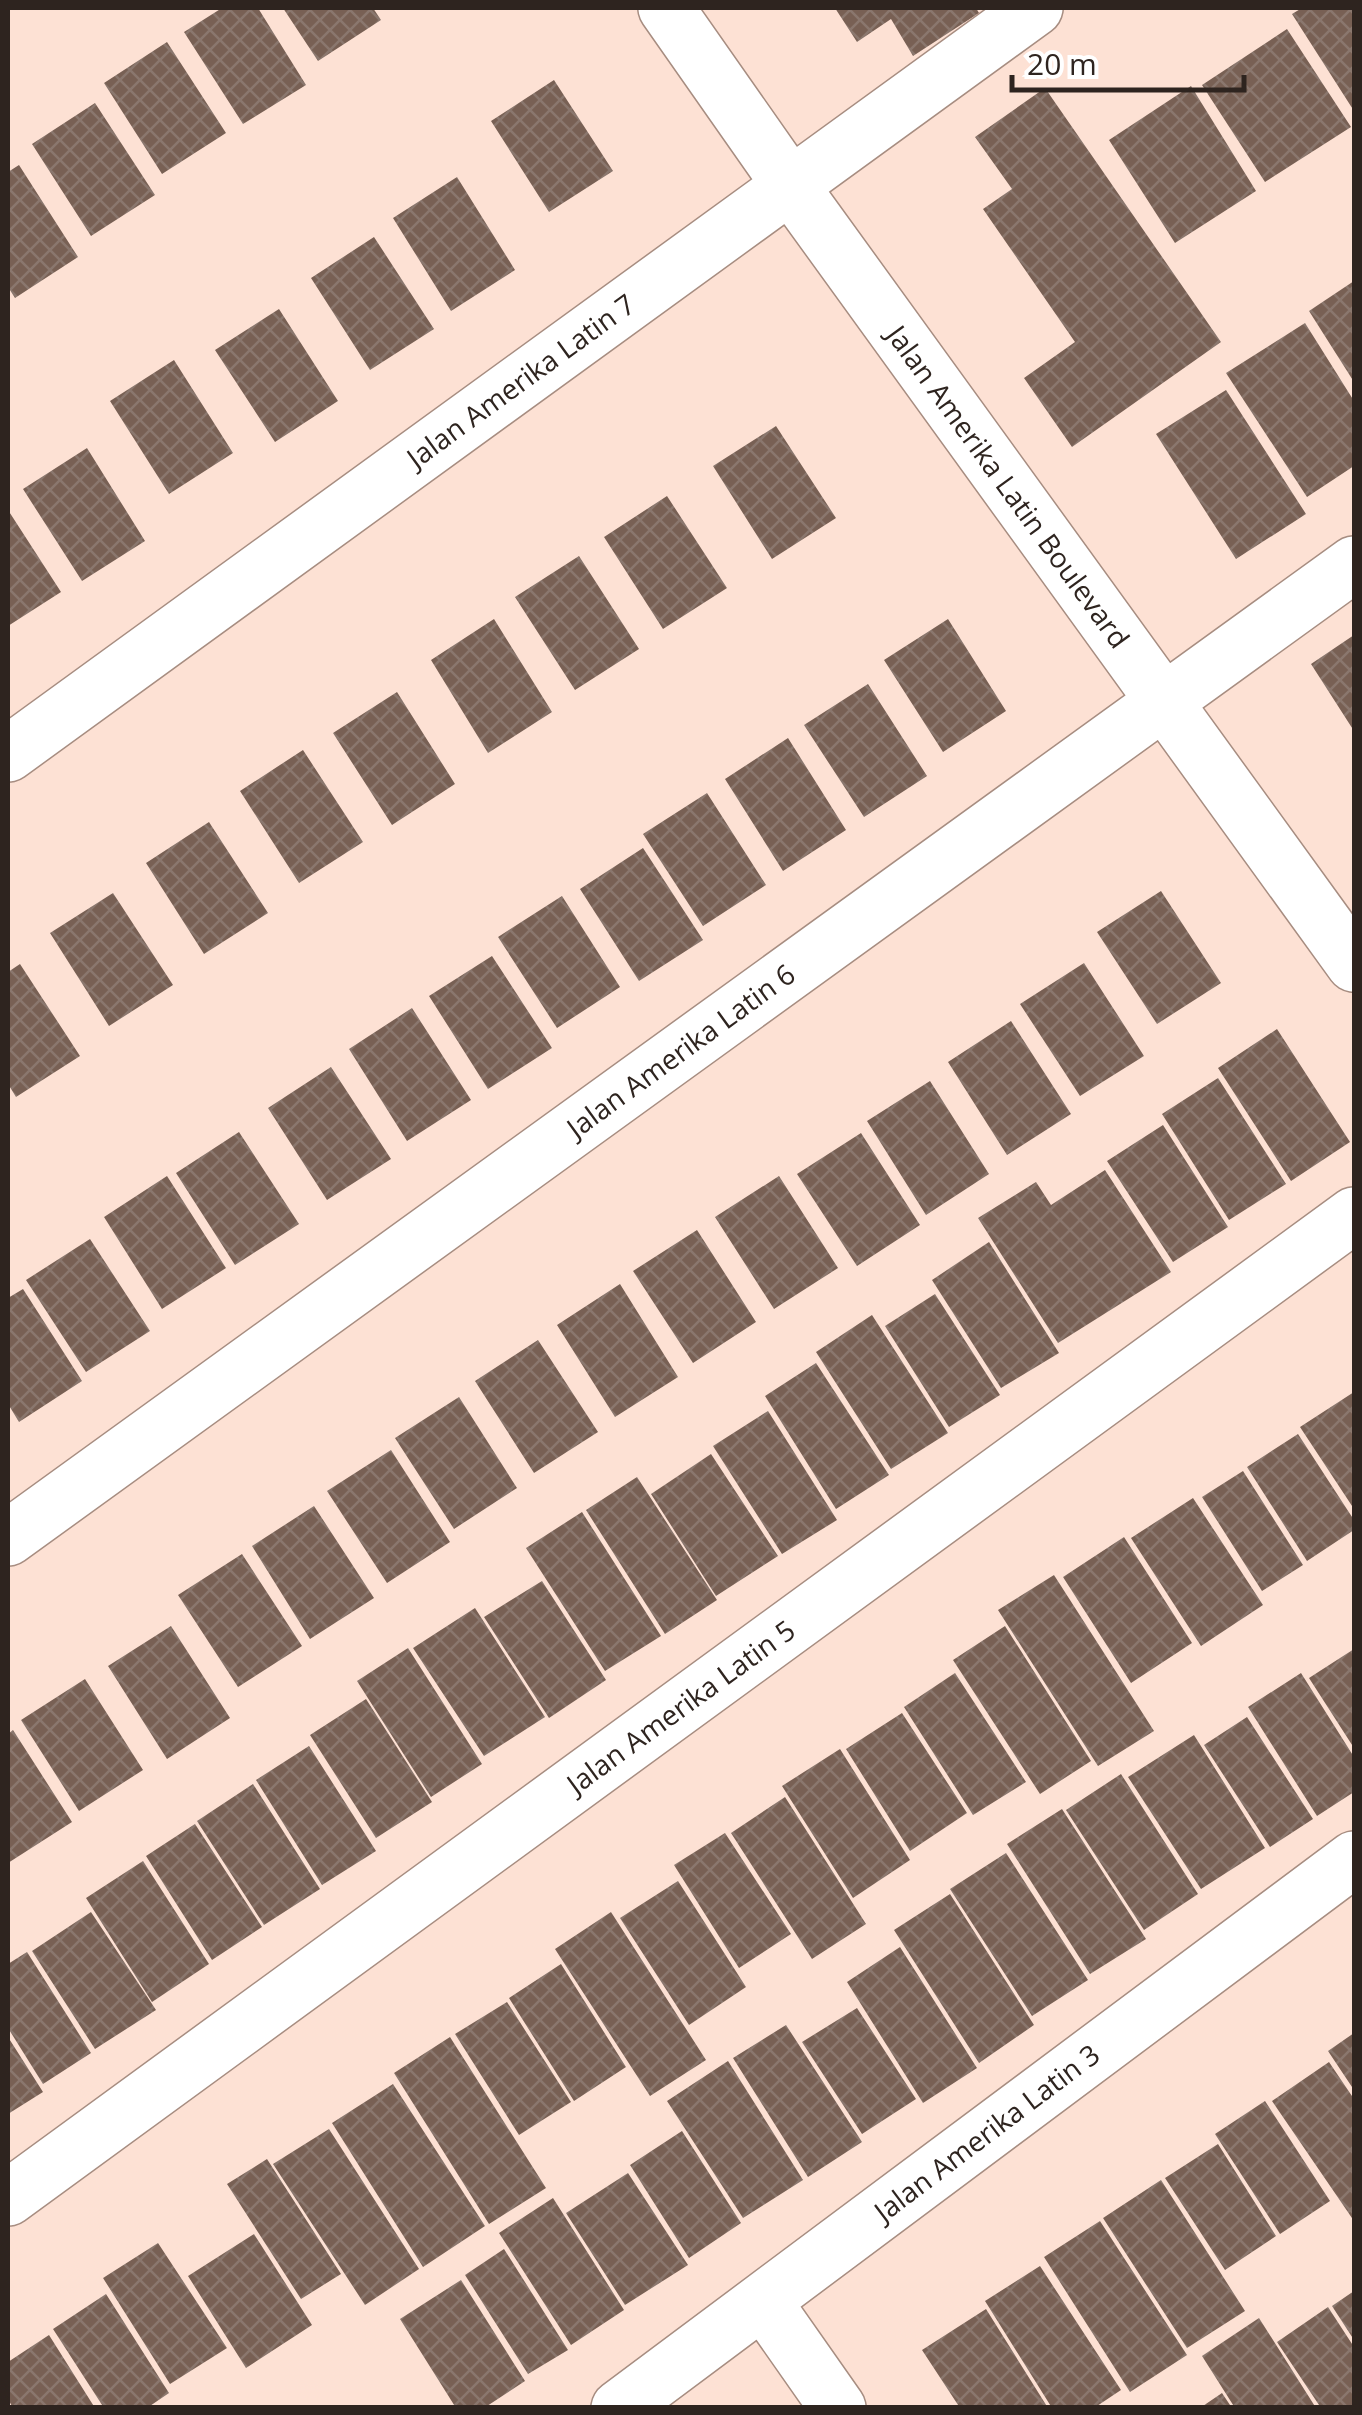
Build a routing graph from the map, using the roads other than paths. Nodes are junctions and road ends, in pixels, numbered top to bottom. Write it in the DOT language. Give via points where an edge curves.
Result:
graph roads {
  1 [pos="666,8"];
  2 [pos="1035,8"];
  3 [pos="790,186"];
  4 [pos="1354,564"];
  5 [pos="1164,702"];
  6 [pos="8,754"];
  7 [pos="1354,964"];
  8 [pos="1354,1216"];
  9 [pos="8,1538"];
  10 [pos="1354,1859"];
  11 [pos="8,2198"];
  12 [pos="763,2301"];
  13 [pos="619,2408"];
  14 [pos="838,2408"];
  1 -- 3 [label="street, Jalan Amerika Latin Boulevard"];
  2 -- 3 [label="street, Jalan Amerika Latin 7"];
  3 -- 5 [label="street, Jalan Amerika Latin Boulevard"];
  3 -- 6 [label="street, Jalan Amerika Latin 7"];
  4 -- 5 [label="street, Jalan Amerika Latin 6"];
  5 -- 7 [label="street, Jalan Amerika Latin Boulevard"];
  5 -- 9 [label="street, Jalan Amerika Latin 6"];
  8 -- 11 [label="street, Jalan Amerika Latin 5"];
  10 -- 12 [label="street, Jalan Amerika Latin 3"];
  12 -- 13 [label="street, Jalan Amerika Latin 3"];
  12 -- 14 [label="street"];
}
